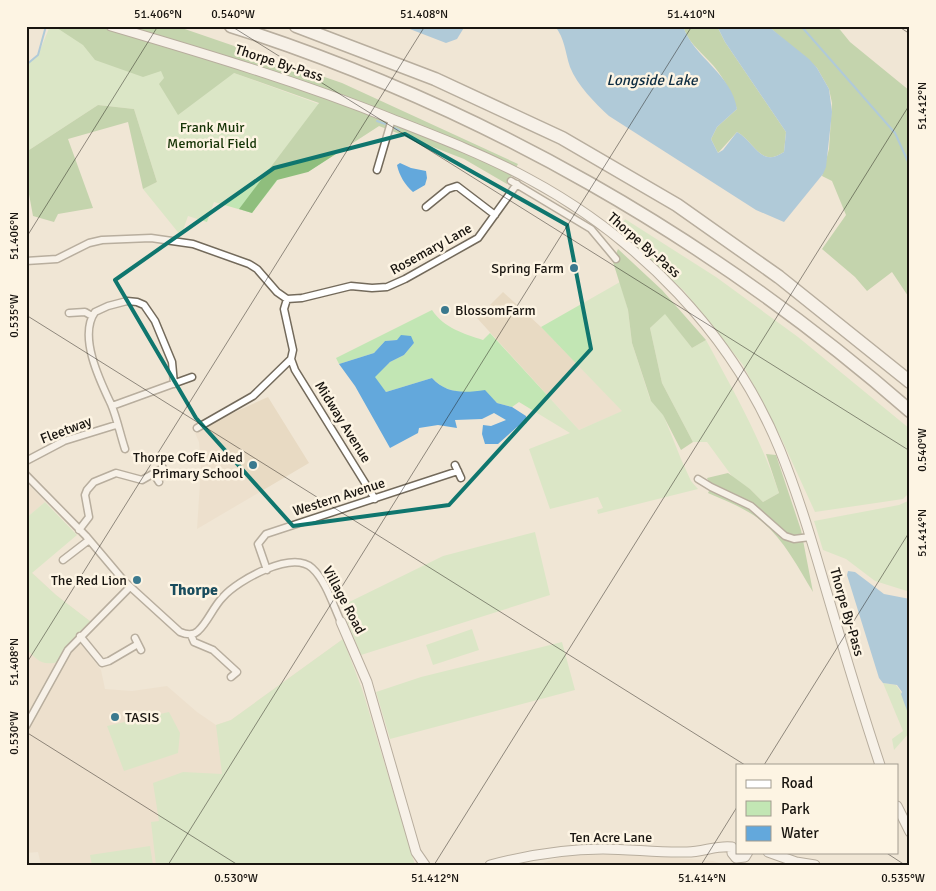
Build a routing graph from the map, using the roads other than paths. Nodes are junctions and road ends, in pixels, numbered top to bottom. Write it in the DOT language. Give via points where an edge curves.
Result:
graph roads {
  1 [pos="111,26"];
  2 [pos="231,26"];
  3 [pos="296,26"];
  4 [pos="392,119"];
  5 [pos="377,170"];
  6 [pos="426,207"];
  7 [pos="495,215"];
  8 [pos="616,259"];
  9 [pos="26,261"];
  10 [pos="287,299"];
  11 [pos="69,313"];
  12 [pos="92,316"];
  13 [pos="291,359"];
  14 [pos="192,377"];
  15 [pos="910,382"];
  16 [pos="174,384"];
  17 [pos="112,406"];
  18 [pos="910,411"];
  19 [pos="116,425"];
  20 [pos="197,428"];
  21 [pos="125,449"];
  22 [pos="26,461"];
  23 [pos="163,468"];
  24 [pos="458,471"];
  25 [pos="154,474"];
  26 [pos="26,475"];
  27 [pos="698,479"];
  28 [pos="159,482"];
  29 [pos="375,499"];
  30 [pos="79,530"];
  31 [pos="810,537"];
  32 [pos="89,540"];
  33 [pos="63,560"];
  34 [pos="267,570"];
  35 [pos="130,587"];
  36 [pos="341,622"];
  37 [pos="191,634"];
  38 [pos="80,636"];
  39 [pos="138,644"];
  40 [pos="231,677"];
  41 [pos="26,726"];
  42 [pos="880,764"];
  43 [pos="898,808"];
  44 [pos="910,832"];
  45 [pos="735,845"];
  46 [pos="774,854"];
  47 [pos="738,862"];
  48 [pos="425,865"];
  49 [pos="490,865"];
  50 [pos="815,865"];
  1 -- 4 [label="main road, Thorpe By-Pass" via="284,78"];
  2 -- 18 [label="highway" via="303,49 410,93 590,183 672,232 815,332"];
  3 -- 15 [label="highway" via="435,80 562,138 668,200 779,277"];
  4 -- 5 [label="street"];
  4 -- 31 [label="main road, Thorpe By-Pass" via="498,163 558,196 617,237 661,276 720,346 762,413 780,449"];
  6 -- 7 [label="street" via="448,189 457,186"];
  7 -- 8 [label="street, Rosemary Lane" via="514,183 591,229"];
  7 -- 10 [label="street, Rosemary Lane" via="478,238 395,284 380,288 351,286"];
  9 -- 10 [label="street" via="57,259 102,240 171,240 193,244 254,267"];
  10 -- 13 [label="street" via="284,309 293,350"];
  11 -- 12 [label="street" via="84,312"];
  12 -- 16 [label="street" via="99,309 118,303 144,305 155,321 172,362"];
  12 -- 17 [label="street" via="93,364"];
  13 -- 20 [label="street" via="253,396"];
  13 -- 29 [label="street, Midway Avenue"];
  14 -- 16 [label="street"];
  16 -- 17 [label="street"];
  17 -- 19 [label="street"];
  19 -- 21 [label="street"];
  19 -- 22 [label="street, Fleetway" via="64,441"];
  23 -- 25 [label="street"];
  24 -- 29 [label="street, Western Avenue"];
  25 -- 28 [label="street"];
  25 -- 30 [label="street" via="137,481 116,473 94,482 85,495 89,517"];
  26 -- 30 [label="street"];
  27 -- 31 [label="street" via="751,506 784,536 794,539"];
  29 -- 34 [label="street, Western Avenue" via="262,536 258,548"];
  30 -- 32 [label="street"];
  31 -- 42 [label="main road, Thorpe By-Pass"];
  32 -- 33 [label="street"];
  32 -- 35 [label="street"];
  34 -- 36 [label="street, Village Road" via="286,563 307,564 318,577"];
  34 -- 37 [label="street, Village Road" via="242,580 229,590 198,631"];
  35 -- 37 [label="street" via="174,628"];
  35 -- 38 [label="street"];
  36 -- 48 [label="main road, Village Road" via="367,682 416,852"];
  37 -- 40 [label="street" via="194,642 213,650 237,672"];
  38 -- 39 [label="street" via="102,663"];
  38 -- 41 [label="street" via="68,650"];
  43 -- 44 [label="main road"];
  45 -- 47 [label="main road" via="732,853"];
  45 -- 49 [label="main road, Ten Acre Lane" via="688,852 558,851"];
  46 -- 50 [label="main road"];
}
